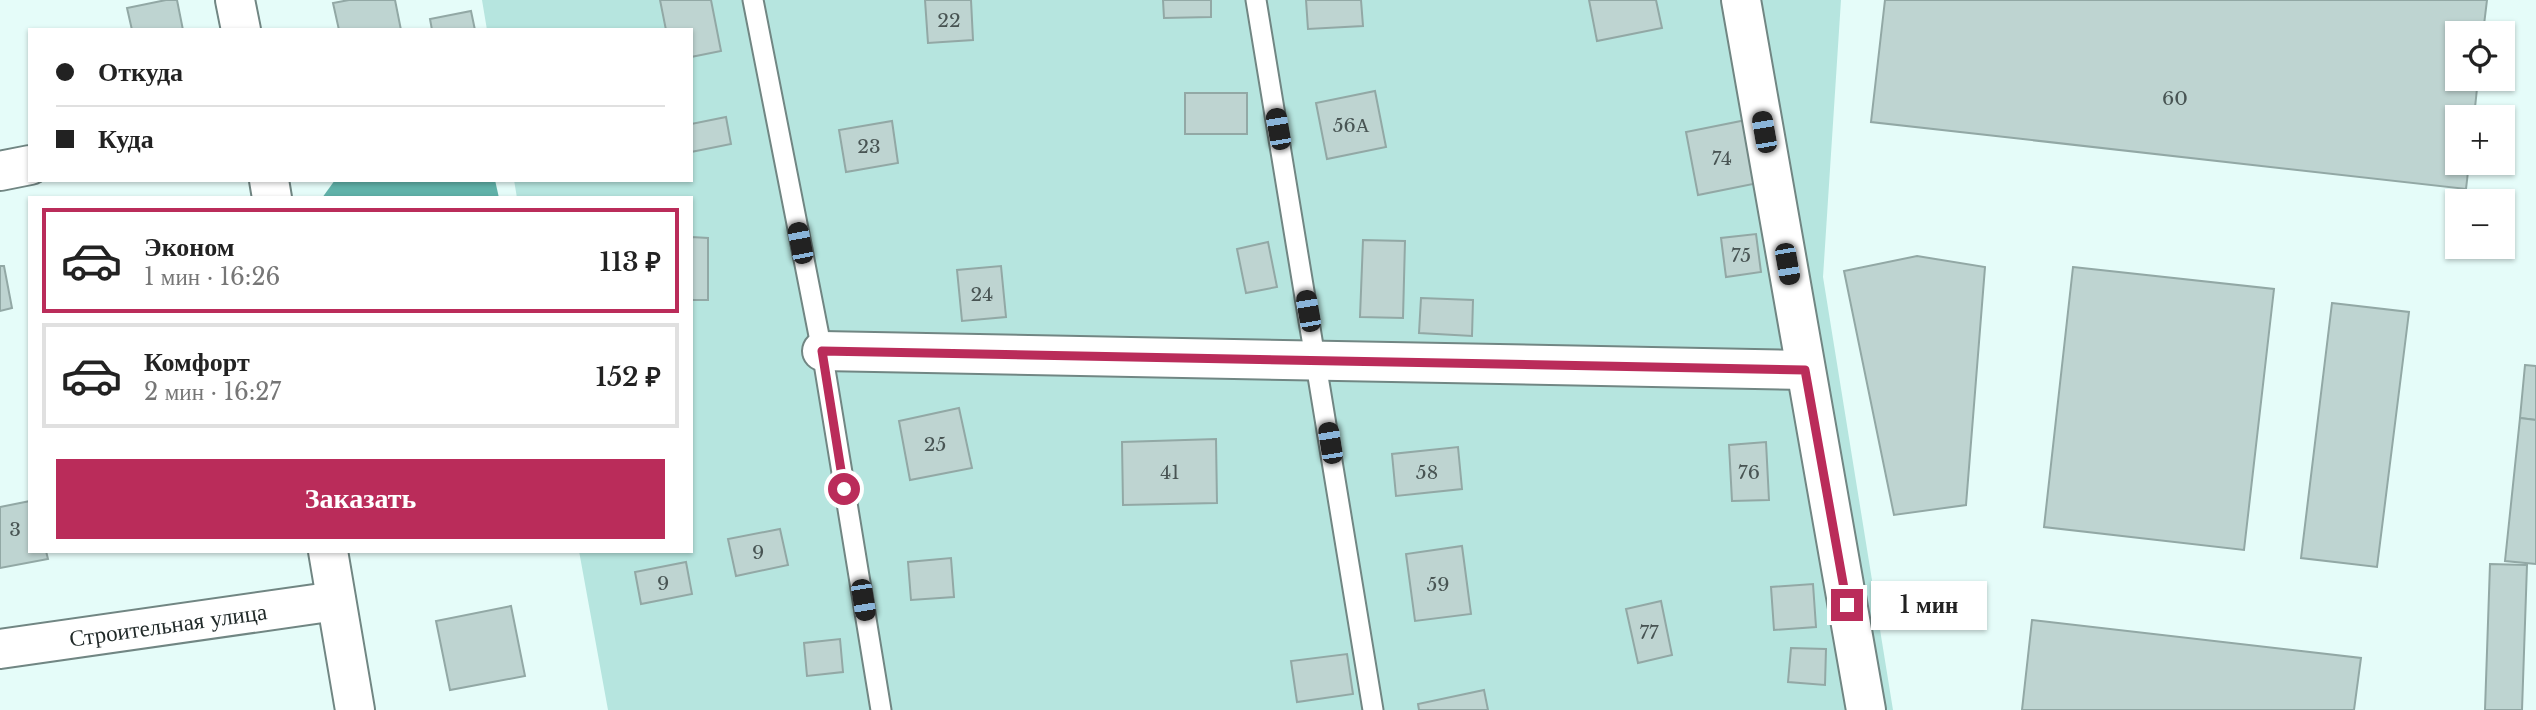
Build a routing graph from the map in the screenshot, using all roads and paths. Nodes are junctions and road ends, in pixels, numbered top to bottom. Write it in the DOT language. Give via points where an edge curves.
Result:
graph roads {
  1 [pos="235,0"];
  2 [pos="753,0"];
  3 [pos="1256,0"];
  4 [pos="1741,0"];
  5 [pos="241,28"];
  6 [pos="28,165"];
  7 [pos="0,171"];
  8 [pos="822,351"];
  9 [pos="1317,362"];
  10 [pos="1805,370"];
  11 [pos="328,553"];
  12 [pos="336,601"];
  13 [pos="0,649"];
  14 [pos="355,710"];
  15 [pos="881,710"];
  16 [pos="1373,710"];
  17 [pos="1866,710"];
  1 -- 5 [label="street"];
  2 -- 8 [label="lane"];
  3 -- 9 [label="lane"];
  4 -- 10 [label="street"];
  6 -- 7 [label="street"];
  8 -- 9 [label="street"];
  8 -- 15 [label="lane"];
  9 -- 10 [label="street"];
  9 -- 16 [label="lane"];
  10 -- 17 [label="street"];
  11 -- 12 [label="street"];
  12 -- 13 [label="street, Строительная улица"];
  12 -- 14 [label="street"];
}
